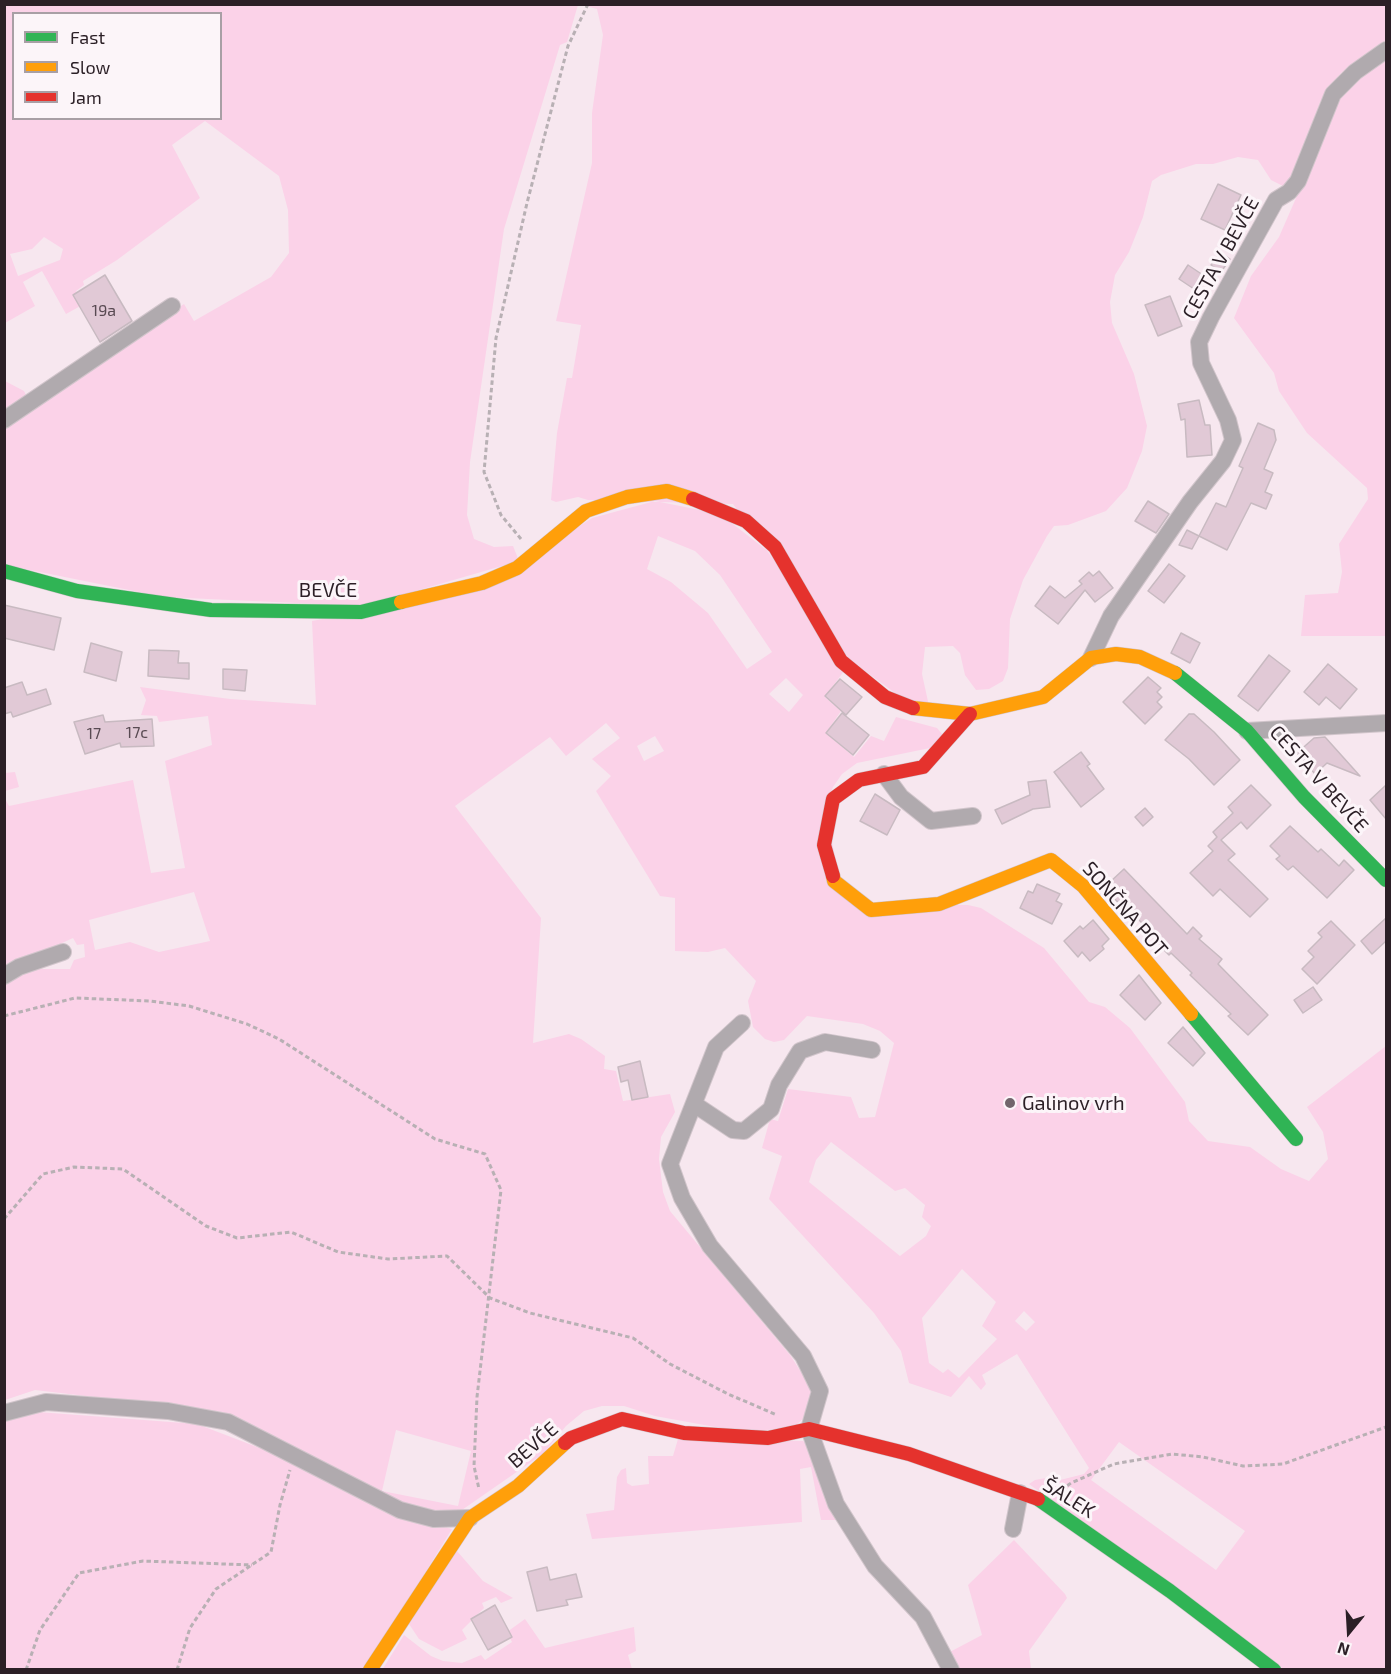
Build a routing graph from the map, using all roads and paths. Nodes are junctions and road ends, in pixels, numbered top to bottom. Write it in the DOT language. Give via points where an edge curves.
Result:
graph roads {
  1 [pos="588,4"];
  2 [pos="1386,50"];
  3 [pos="172,306"];
  4 [pos="4,420"];
  5 [pos="627,498"];
  6 [pos="534,554"];
  7 [pos="4,571"];
  8 [pos="1091,658"];
  9 [pos="970,714"];
  10 [pos="1386,723"];
  11 [pos="1247,731"];
  12 [pos="884,774"];
  13 [pos="973,816"];
  14 [pos="1386,880"];
  15 [pos="63,952"];
  16 [pos="4,976"];
  17 [pos="4,1016"];
  18 [pos="742,1023"];
  19 [pos="873,1050"];
  20 [pos="694,1104"];
  21 [pos="1296,1139"];
  22 [pos="4,1219"];
  23 [pos="490,1298"];
  24 [pos="4,1413"];
  25 [pos="779,1416"];
  26 [pos="1386,1427"];
  27 [pos="809,1429"];
  28 [pos="294,1456"];
  29 [pos="1020,1493"];
  30 [pos="1043,1503"];
  31 [pos="477,1513"];
  32 [pos="1013,1529"];
  33 [pos="252,1565"];
  34 [pos="26,1670"];
  35 [pos="177,1670"];
  36 [pos="370,1670"];
  37 [pos="951,1670"];
  38 [pos="1274,1670"];
  1 -- 6 [label="path" via="568,46 496,338 484,472 501,515"];
  2 -- 8 [label="street, CESTA V BEVČE" via="1333,94 1298,181 1276,200 1211,317 1200,342 1201,363 1228,420 1233,440 1111,616"];
  3 -- 4 [label="street"];
  5 -- 6 [label="street, BEVČE" via="586,512"];
  5 -- 9 [label="street, CESTA V BEVČE" via="668,491 711,504 746,521 775,547 841,662 885,697 906,707"];
  6 -- 7 [label="street, BEVČE" via="517,568 482,583 361,612 211,610 77,591"];
  8 -- 9 [label="street, CESTA V BEVČE" via="1043,697"];
  8 -- 11 [label="street, CESTA V BEVČE" via="1116,654 1149,661 1176,674"];
  9 -- 12 [label="street, SONČNA POT" via="923,766"];
  10 -- 11 [label="street, CESTA V BEVČE"];
  11 -- 14 [label="street, CESTA V BEVČE" via="1304,797"];
  12 -- 13 [label="street" via="901,797 931,821"];
  12 -- 21 [label="street, SONČNA POT" via="859,780 833,800 824,844 834,881 871,910 939,904 1051,860 1059,864 1083,886"];
  15 -- 16 [label="street"];
  17 -- 23 [label="path" via="75,998 189,1006 247,1024 279,1039 435,1139 485,1154 501,1190"];
  18 -- 20 [label="street" via="716,1047"];
  19 -- 20 [label="street" via="825,1042 800,1051 779,1085 771,1109 744,1131 733,1130"];
  20 -- 27 [label="street" via="670,1164 682,1198 710,1246 803,1356 820,1391"];
  22 -- 23 [label="path" via="43,1174 74,1167 123,1169 206,1226 237,1238 291,1232 338,1252 388,1259 447,1256"];
  23 -- 25 [label="path" via="530,1313 633,1338 670,1364"];
  23 -- 31 [label="path" via="477,1397"];
  24 -- 28 [label="street" via="46,1402 168,1411 228,1422"];
  26 -- 30 [label="path" via="1283,1464 1243,1466 1172,1454 1114,1464 1071,1483"];
  27 -- 29 [label="street, ŠALEK" via="909,1454"];
  27 -- 31 [label="street, BEVČE" via="768,1438 684,1433 622,1419 571,1438 518,1486"];
  27 -- 37 [label="street" via="836,1504 875,1566 923,1617"];
  28 -- 31 [label="street" via="400,1510 434,1519"];
  28 -- 33 [label="path" via="271,1552"];
  29 -- 30 [label="street, ŠALEK"];
  29 -- 32 [label="street"];
  30 -- 38 [label="street, ŠALEK" via="1170,1591"];
  31 -- 36 [label="street, BEVČE"];
  33 -- 34 [label="path" via="143,1561 80,1573 40,1630"];
  33 -- 35 [label="path" via="216,1588 190,1628"];
}
